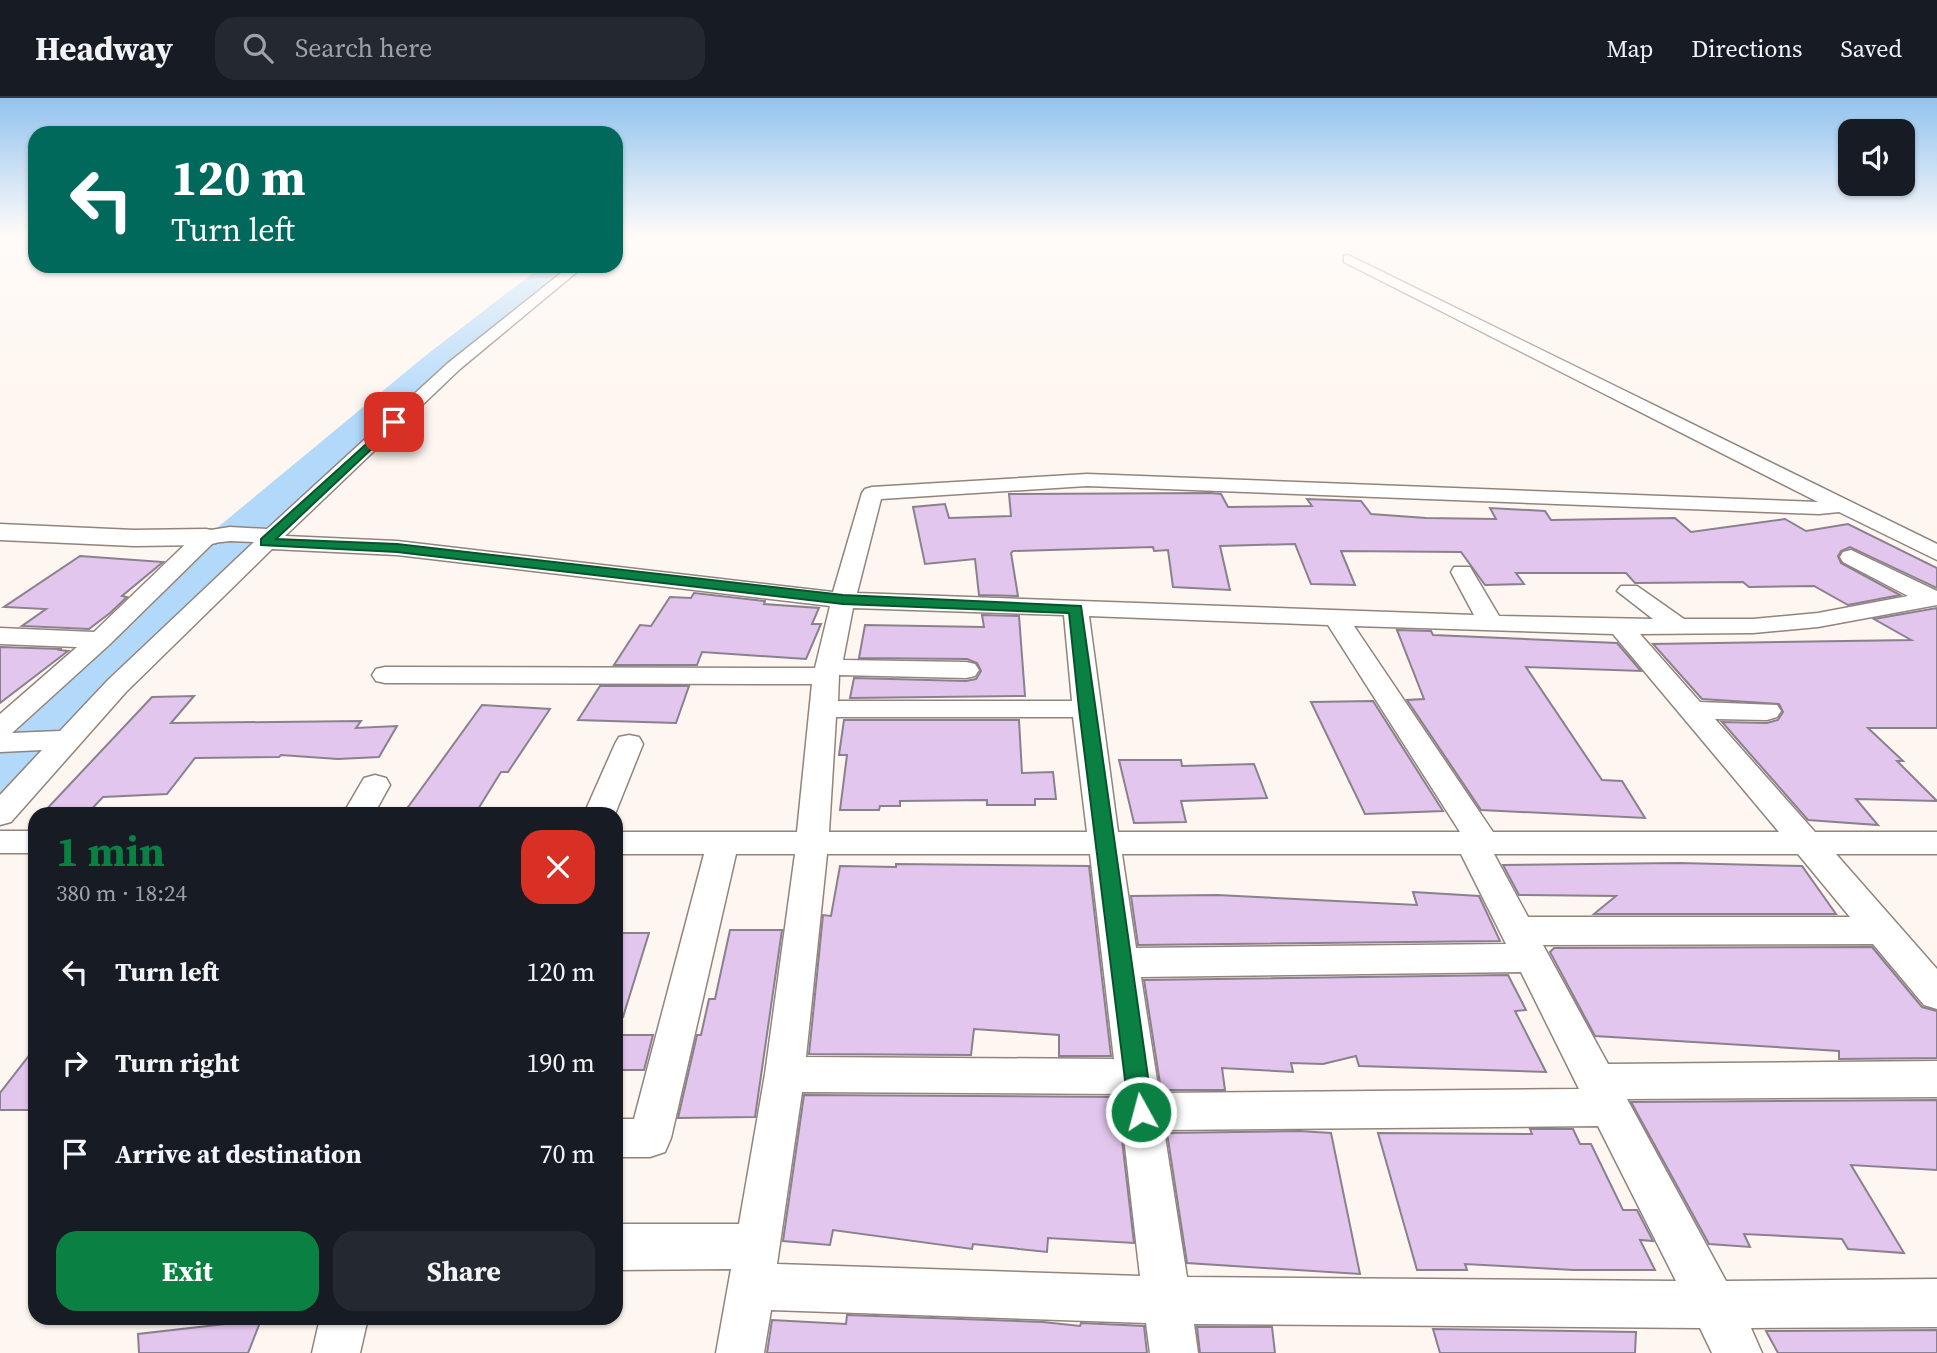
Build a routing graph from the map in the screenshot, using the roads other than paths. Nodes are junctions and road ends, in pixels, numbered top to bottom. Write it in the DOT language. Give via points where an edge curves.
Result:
graph roads {
  1 [pos="544,294"];
  2 [pos="1417,294"];
  3 [pos="1841,506"];
  4 [pos="0,532"];
  5 [pos="218,535"];
  6 [pos="265,537"];
  7 [pos="1937,553"];
  8 [pos="1851,557"];
  9 [pos="1462,572"];
  10 [pos="1629,591"];
  11 [pos="1934,598"];
  12 [pos="843,600"];
  13 [pos="1076,609"];
  14 [pos="1336,618"];
  15 [pos="1491,623"];
  16 [pos="1678,626"];
  17 [pos="1620,627"];
  18 [pos="0,635"];
  19 [pos="100,640"];
  20 [pos="966,670"];
  21 [pos="827,671"];
  22 [pos="386,675"];
  23 [pos="823,709"];
  24 [pos="1086,709"];
  25 [pos="1694,710"];
  26 [pos="1768,711"];
  27 [pos="4,738"];
  28 [pos="56,740"];
  29 [pos="629,744"];
  30 [pos="375,785"];
  31 [pos="362,807"];
  32 [pos="602,807"];
  33 [pos="0,814"];
  34 [pos="0,842"];
  35 [pos="28,842"];
  36 [pos="1105,842"];
  37 [pos="1477,842"];
  38 [pos="1805,842"];
  39 [pos="623,843"];
  40 [pos="723,843"];
  41 [pos="1937,843"];
  42 [pos="812,844"];
  43 [pos="1881,930"];
  44 [pos="1525,944"];
  45 [pos="1121,963"];
  46 [pos="1937,994"];
  47 [pos="785,1074"];
  48 [pos="1937,1079"];
  49 [pos="1139,1095"];
  50 [pos="1603,1095"];
  51 [pos="623,1138"];
  52 [pos="623,1248"];
  53 [pos="754,1266"];
  54 [pos="1166,1300"];
  55 [pos="1937,1303"];
  56 [pos="1713,1305"];
  57 [pos="342,1325"];
  58 [pos="336,1353"];
  59 [pos="740,1353"];
  60 [pos="1174,1353"];
  61 [pos="1738,1353"];
  1 -- 6 [label="street" via="454,366"];
  2 -- 3 [label="street"];
  3 -- 7 [label="street"];
  3 -- 12 [label="street" via="1087,481 872,493"];
  4 -- 5 [label="street" via="134,538"];
  5 -- 6 [label="street"];
  5 -- 19 [label="street"];
  6 -- 12 [label="street"];
  6 -- 28 [label="street"];
  8 -- 11 [label="street"];
  9 -- 15 [label="street"];
  10 -- 16 [label="street"];
  11 -- 16 [label="street" via="1818,620"];
  12 -- 13 [label="street"];
  12 -- 21 [label="street"];
  13 -- 14 [label="street"];
  13 -- 24 [label="street"];
  14 -- 15 [label="street"];
  14 -- 37 [label="street"];
  15 -- 17 [label="street"];
  16 -- 17 [label="street"];
  17 -- 25 [label="street"];
  18 -- 19 [label="street"];
  19 -- 27 [label="street"];
  20 -- 21 [label="street"];
  21 -- 22 [label="street"];
  21 -- 23 [label="street"];
  23 -- 24 [label="street"];
  23 -- 42 [label="street"];
  24 -- 36 [label="street"];
  25 -- 26 [label="street"];
  25 -- 38 [label="street"];
  27 -- 28 [label="street"];
  28 -- 33 [label="street"];
  29 -- 32 [label="street"];
  30 -- 31 [label="street"];
  34 -- 35 [label="street"];
  36 -- 37 [label="street"];
  36 -- 42 [label="street"];
  36 -- 45 [label="street"];
  37 -- 38 [label="street"];
  37 -- 44 [label="street"];
  38 -- 41 [label="street"];
  38 -- 43 [label="street"];
  39 -- 40 [label="street"];
  40 -- 42 [label="street"];
  40 -- 51 [label="street" via="650,1138"];
  42 -- 47 [label="street"];
  43 -- 44 [label="street"];
  43 -- 46 [label="street"];
  44 -- 45 [label="street"];
  44 -- 50 [label="street"];
  45 -- 49 [label="street"];
  47 -- 49 [label="street"];
  47 -- 53 [label="street"];
  48 -- 50 [label="street"];
  49 -- 50 [label="street"];
  49 -- 54 [label="street"];
  50 -- 56 [label="street"];
  52 -- 53 [label="street"];
  53 -- 54 [label="street"];
  53 -- 59 [label="street"];
  54 -- 56 [label="street"];
  54 -- 60 [label="street"];
  55 -- 56 [label="street"];
  56 -- 61 [label="street"];
  57 -- 58 [label="street"];
}
